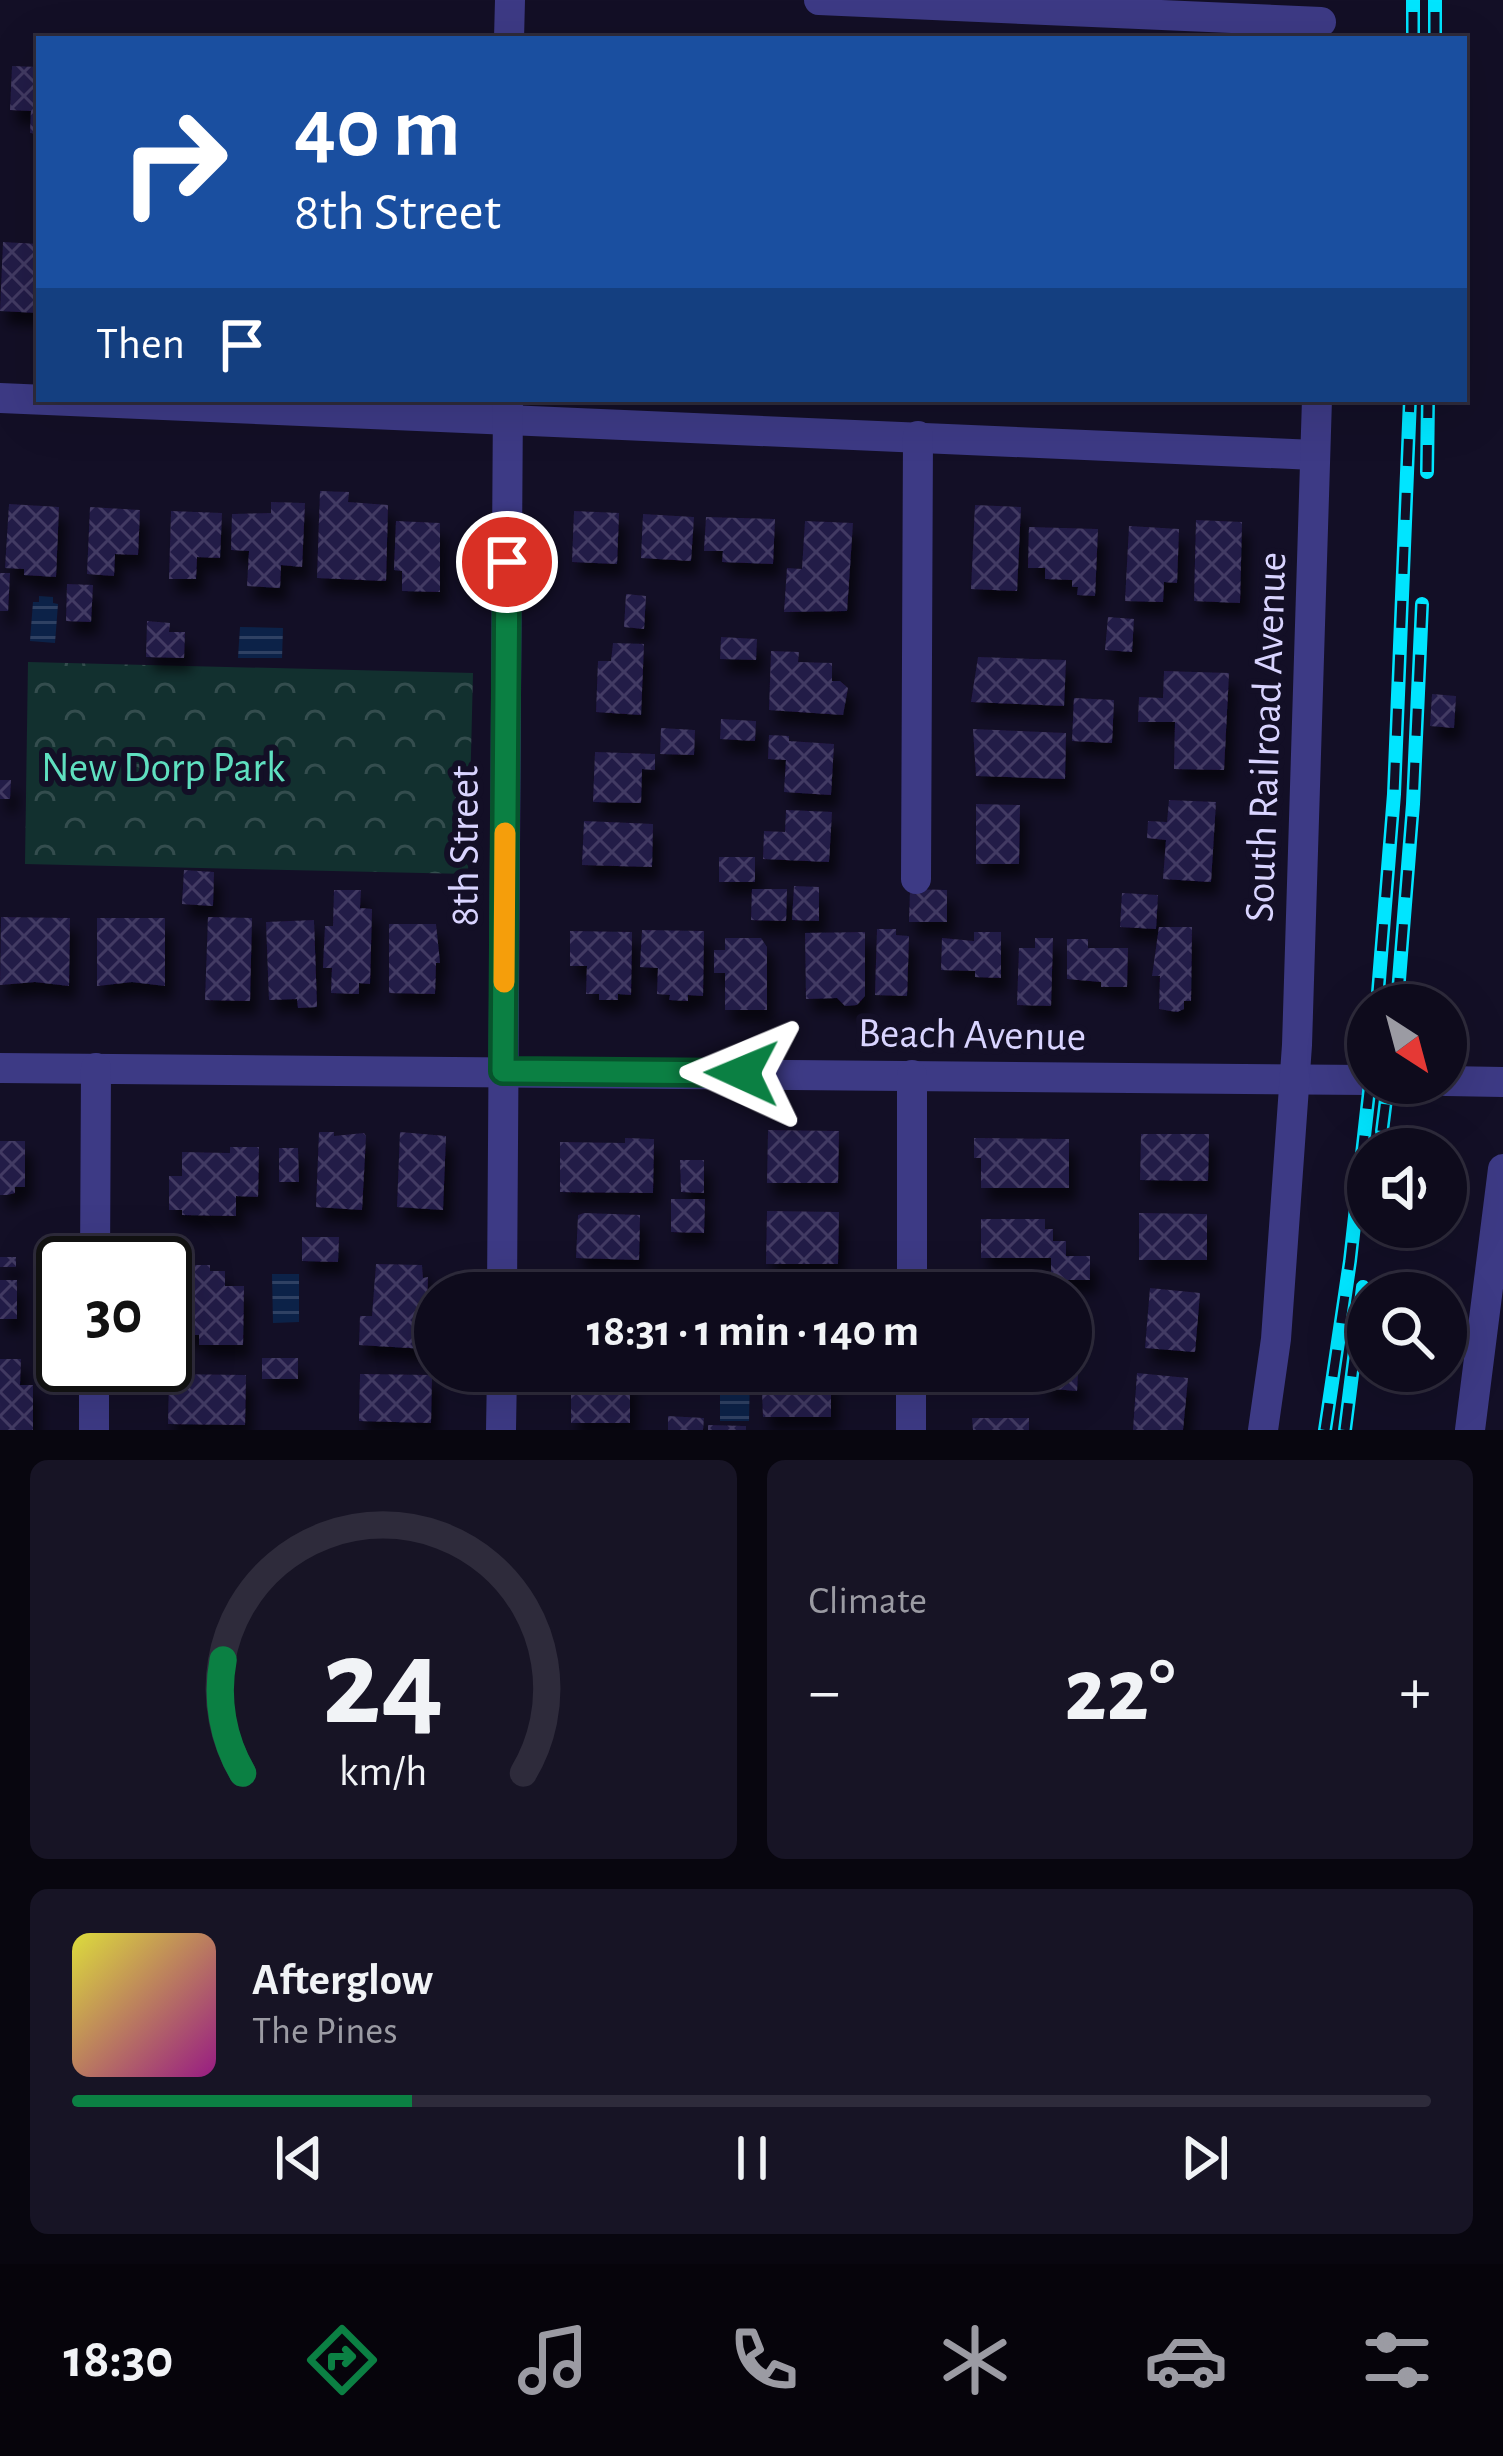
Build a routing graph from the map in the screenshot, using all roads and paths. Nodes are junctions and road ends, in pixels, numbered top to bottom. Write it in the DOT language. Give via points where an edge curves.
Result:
graph roads {
  1 [pos="510,0"];
  2 [pos="819,0"];
  3 [pos="1321,20"];
  4 [pos="509,36"];
  5 [pos="0,398"];
  6 [pos="36,399"];
  7 [pos="185,402"];
  8 [pos="1317,402"];
  9 [pos="508,409"];
  10 [pos="918,436"];
  11 [pos="1315,455"];
  12 [pos="916,879"];
  13 [pos="0,1068"];
  14 [pos="96,1068"];
  15 [pos="503,1071"];
  16 [pos="913,1075"];
  17 [pos="1292,1078"];
  18 [pos="1347,1079"];
  19 [pos="1467,1081"];
  20 [pos="1503,1082"];
  21 [pos="1503,1169"];
  22 [pos="95,1236"];
  23 [pos="502,1272"];
  24 [pos="912,1272"];
  25 [pos="94,1392"];
  26 [pos="502,1392"];
  27 [pos="911,1392"];
  28 [pos="94,1430"];
  29 [pos="501,1430"];
  30 [pos="911,1430"];
  31 [pos="1263,1430"];
  32 [pos="1470,1430"];
  1 -- 4 [label="street"];
  2 -- 3 [label="street"];
  5 -- 6 [label="street"];
  7 -- 9 [label="street"];
  8 -- 11 [label="street, South Railroad Avenue"];
  9 -- 10 [label="street"];
  9 -- 15 [label="street, 8th Street"];
  10 -- 11 [label="street"];
  10 -- 12 [label="street"];
  11 -- 17 [label="street, South Railroad Avenue"];
  13 -- 14 [label="street, Beach Avenue"];
  14 -- 15 [label="street, Beach Avenue"];
  14 -- 22 [label="street"];
  15 -- 16 [label="street, Beach Avenue"];
  15 -- 23 [label="street, 8th Street"];
  16 -- 17 [label="street, Beach Avenue"];
  16 -- 24 [label="street"];
  17 -- 18 [label="street, Beach Avenue"];
  17 -- 31 [label="street, South Railroad Avenue" via="1281,1288"];
  19 -- 20 [label="street"];
  21 -- 32 [label="street"];
  25 -- 28 [label="street"];
  26 -- 29 [label="street"];
  27 -- 30 [label="street"];
}
